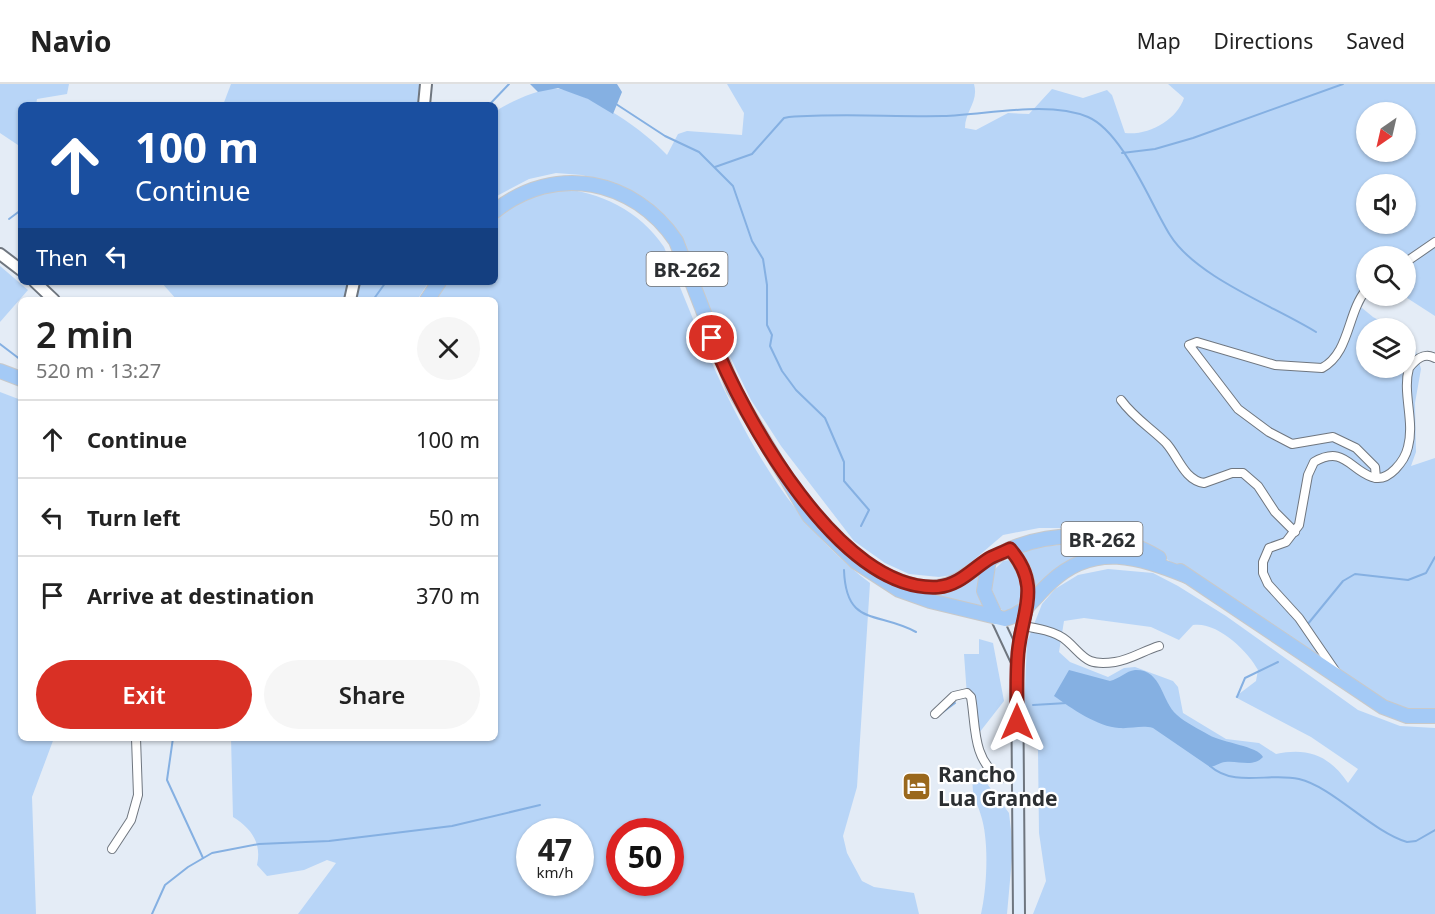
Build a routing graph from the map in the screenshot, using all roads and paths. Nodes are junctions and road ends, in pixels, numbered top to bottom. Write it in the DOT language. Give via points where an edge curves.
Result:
graph roads {
  1 [pos="426,84"];
  2 [pos="424,102"];
  3 [pos="498,209"];
  4 [pos="1435,242"];
  5 [pos="0,254"];
  6 [pos="1416,255"];
  7 [pos="18,268"];
  8 [pos="38,285"];
  9 [pos="51,297"];
  10 [pos="1357,306"];
  11 [pos="1435,358"];
  12 [pos="0,371"];
  13 [pos="18,378"];
  14 [pos="1121,400"];
  15 [pos="1376,478"];
  16 [pos="791,484"];
  17 [pos="1295,532"];
  18 [pos="1010,549"];
  19 [pos="990,558"];
  20 [pos="1186,576"];
  21 [pos="1027,608"];
  22 [pos="996,616"];
  23 [pos="1022,626"];
  24 [pos="1160,646"];
  25 [pos="1017,663"];
  26 [pos="1341,681"];
  27 [pos="935,714"];
  28 [pos="1435,716"];
  29 [pos="136,741"];
  30 [pos="1017,778"];
  31 [pos="112,849"];
  32 [pos="1019,914"];
  1 -- 2 [label="street"];
  3 -- 16 [label="highway, BR-262" via="546,185 592,182 638,201 664,223 676,240 734,390"];
  4 -- 6 [label="street"];
  5 -- 7 [label="street"];
  8 -- 9 [label="street"];
  10 -- 15 [label="street" via="1338,355 1322,368 1275,365 1197,342 1189,345 1248,418 1292,444 1323,437 1344,441 1375,466"];
  11 -- 15 [label="street" via="1422,356 1409,368 1409,444 1398,466"];
  12 -- 13 [label="highway"];
  14 -- 17 [label="street" via="1166,443 1191,477 1204,483 1243,473"];
  15 -- 17 [label="street" via="1340,457 1329,456 1314,462"];
  16 -- 19 [label="highway, BR-262" via="844,544 882,574 897,580 940,587 961,580"];
  16 -- 22 [label="highway, BR-262" via="828,537 882,581 930,601"];
  17 -- 26 [label="street" via="1286,542 1269,548 1263,573"];
  18 -- 19 [label="highway, BR-262"];
  18 -- 20 [label="highway, BR-262" via="1060,537 1125,542 1152,553"];
  18 -- 21 [label="highway" via="1024,568"];
  19 -- 22 [label="highway" via="984,591"];
  20 -- 21 [label="highway, BR-262" via="1138,558 1093,559 1051,581"];
  20 -- 26 [label="highway, BR-262"];
  21 -- 22 [label="highway, BR-262" via="1005,619"];
  21 -- 23 [label="main road"];
  22 -- 25 [label="main road"];
  23 -- 24 [label="street" via="1058,636 1089,661 1120,661"];
  23 -- 25 [label="main road"];
  25 -- 30 [label="main road"];
  26 -- 28 [label="highway, BR-262" via="1383,707 1407,716"];
  27 -- 30 [label="street" via="954,696 967,693 985,764 999,777"];
  29 -- 31 [label="street" via="138,795 131,820"];
  30 -- 32 [label="main road"];
}
